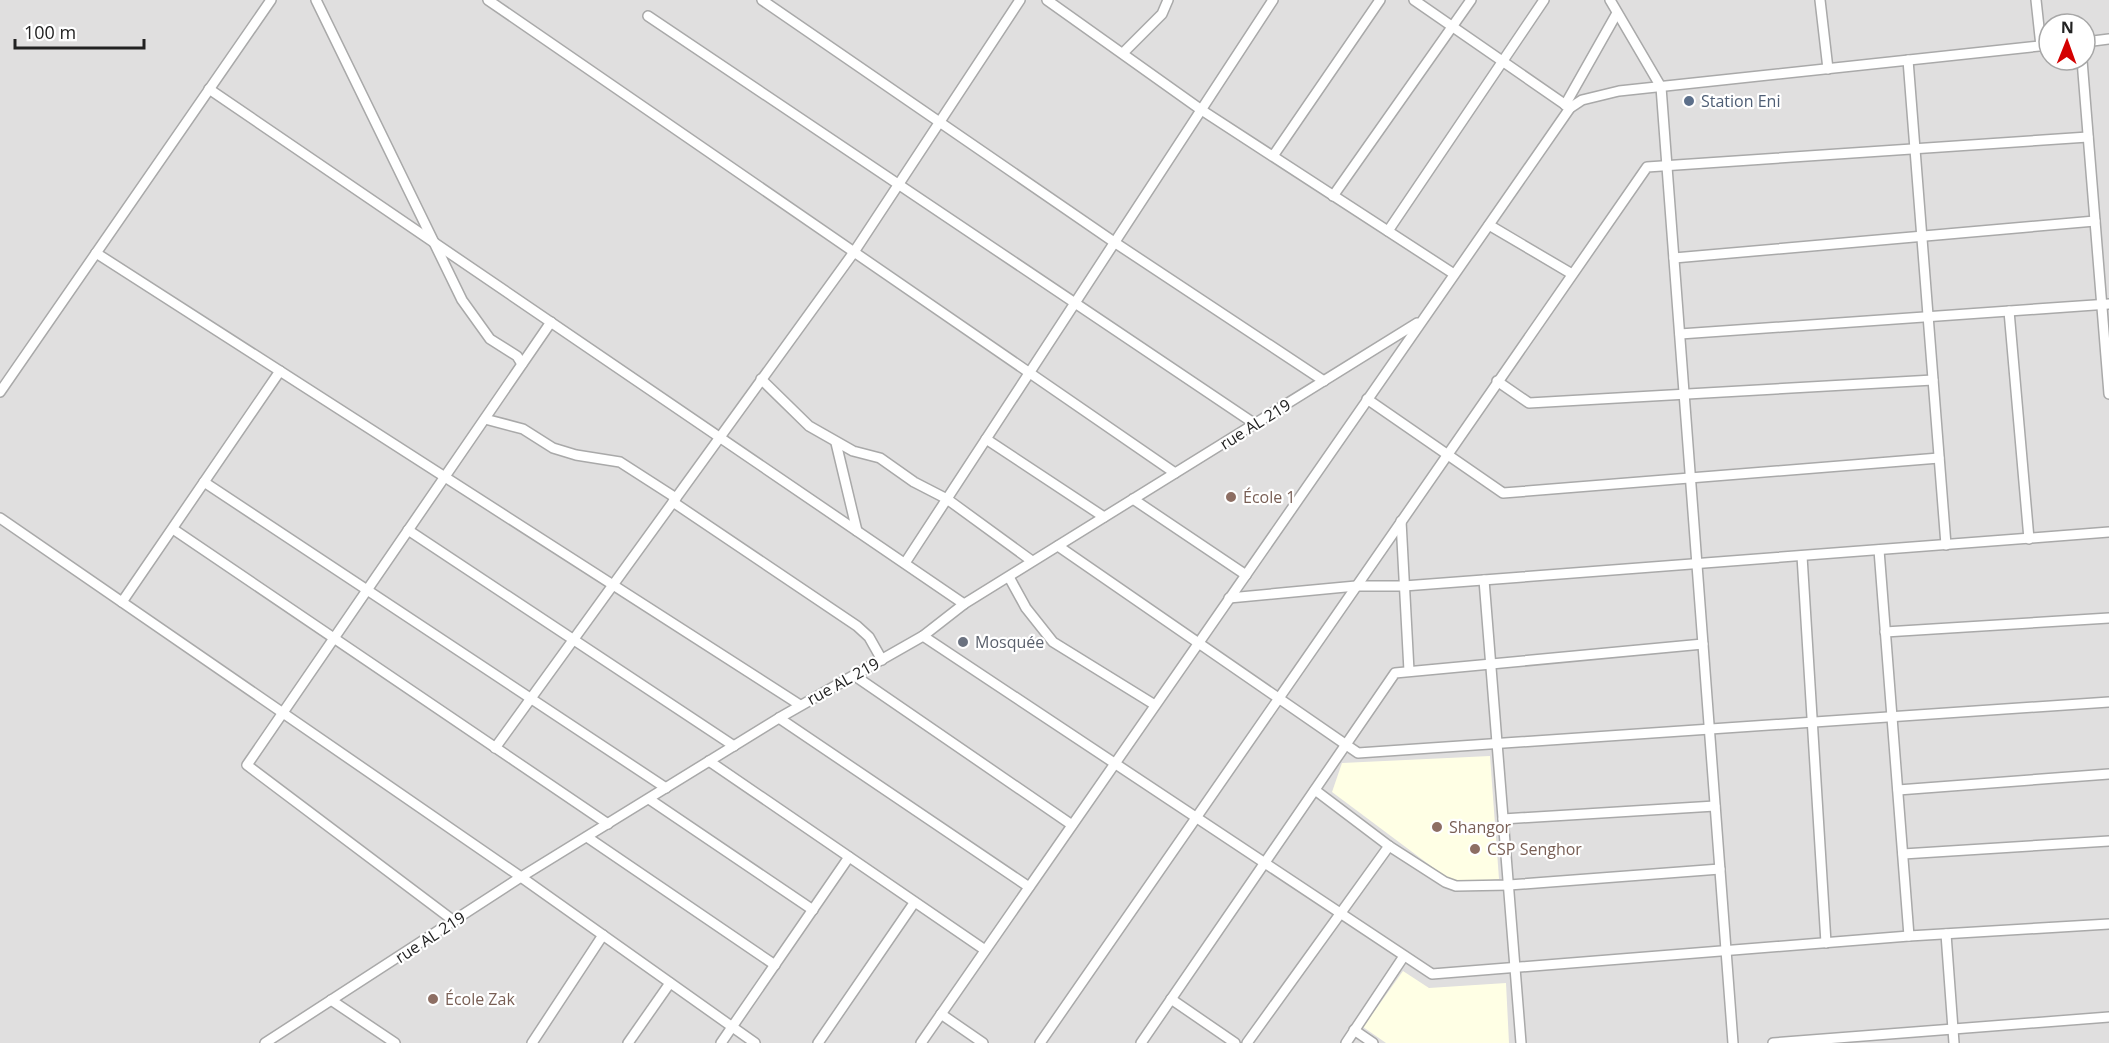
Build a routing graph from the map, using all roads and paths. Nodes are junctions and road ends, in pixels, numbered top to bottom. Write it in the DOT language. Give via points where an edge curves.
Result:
graph roads {
  1 [pos="271,0"];
  2 [pos="316,0"];
  3 [pos="488,0"];
  4 [pos="762,0"];
  5 [pos="1020,0"];
  6 [pos="1047,0"];
  7 [pos="1168,0"];
  8 [pos="1273,0"];
  9 [pos="1380,0"];
  10 [pos="1414,0"];
  11 [pos="1471,0"];
  12 [pos="1544,0"];
  13 [pos="1610,0"];
  14 [pos="1820,0"];
  15 [pos="1617,13"];
  16 [pos="648,16"];
  17 [pos="1452,27"];
  18 [pos="2037,47"];
  19 [pos="1123,54"];
  20 [pos="1908,60"];
  21 [pos="1501,61"];
  22 [pos="1828,69"];
  23 [pos="2083,72"];
  24 [pos="1661,87"];
  25 [pos="209,89"];
  26 [pos="1567,107"];
  27 [pos="1200,109"];
  28 [pos="939,122"];
  29 [pos="2088,137"];
  30 [pos="1915,149"];
  31 [pos="1273,156"];
  32 [pos="1667,166"];
  33 [pos="898,184"];
  34 [pos="1333,195"];
  35 [pos="2095,221"];
  36 [pos="1489,225"];
  37 [pos="1389,231"];
  38 [pos="1922,236"];
  39 [pos="433,242"];
  40 [pos="1114,242"];
  41 [pos="854,252"];
  42 [pos="96,253"];
  43 [pos="1674,258"];
  44 [pos="1454,274"];
  45 [pos="1572,274"];
  46 [pos="1074,303"];
  47 [pos="2105,304"];
  48 [pos="2010,311"];
  49 [pos="1928,316"];
  50 [pos="1422,321"];
  51 [pos="551,322"];
  52 [pos="1680,334"];
  53 [pos="522,364"];
  54 [pos="280,371"];
  55 [pos="1029,372"];
  56 [pos="761,379"];
  57 [pos="1933,380"];
  58 [pos="1324,381"];
  59 [pos="1497,381"];
  60 [pos="0,392"];
  61 [pos="2109,394"];
  62 [pos="1684,395"];
  63 [pos="1367,399"];
  64 [pos="485,419"];
  65 [pos="1255,424"];
  66 [pos="720,437"];
  67 [pos="986,439"];
  68 [pos="836,443"];
  69 [pos="1447,454"];
  70 [pos="1939,458"];
  71 [pos="1175,473"];
  72 [pos="445,477"];
  73 [pos="1691,478"];
  74 [pos="204,482"];
  75 [pos="947,499"];
  76 [pos="1133,499"];
  77 [pos="675,500"];
  78 [pos="0,518"];
  79 [pos="1104,518"];
  80 [pos="1401,521"];
  81 [pos="172,528"];
  82 [pos="408,530"];
  83 [pos="857,531"];
  84 [pos="2109,532"];
  85 [pos="2029,538"];
  86 [pos="1946,545"];
  87 [pos="1058,546"];
  88 [pos="1879,550"];
  89 [pos="1802,556"];
  90 [pos="1032,561"];
  91 [pos="905,564"];
  92 [pos="1697,564"];
  93 [pos="1246,575"];
  94 [pos="1009,577"];
  95 [pos="1484,580"];
  96 [pos="613,585"];
  97 [pos="1356,586"];
  98 [pos="1404,586"];
  99 [pos="367,590"];
  100 [pos="1230,598"];
  101 [pos="122,602"];
  102 [pos="964,604"];
  103 [pos="2109,618"];
  104 [pos="1885,632"];
  105 [pos="923,636"];
  106 [pos="334,638"];
  107 [pos="574,640"];
  108 [pos="1199,642"];
  109 [pos="1703,644"];
  110 [pos="882,660"];
  111 [pos="1491,664"];
  112 [pos="1409,671"];
  113 [pos="855,676"];
  114 [pos="1279,698"];
  115 [pos="531,699"];
  116 [pos="2109,702"];
  117 [pos="800,705"];
  118 [pos="1155,705"];
  119 [pos="283,713"];
  120 [pos="1892,717"];
  121 [pos="778,718"];
  122 [pos="1812,722"];
  123 [pos="1709,729"];
  124 [pos="1346,744"];
  125 [pos="1497,744"];
  126 [pos="734,746"];
  127 [pos="495,748"];
  128 [pos="709,761"];
  129 [pos="1115,763"];
  130 [pos="2109,774"];
  131 [pos="666,788"];
  132 [pos="1315,790"];
  133 [pos="1898,790"];
  134 [pos="649,799"];
  135 [pos="1715,806"];
  136 [pos="1196,817"];
  137 [pos="1503,819"];
  138 [pos="608,824"];
  139 [pos="1072,825"];
  140 [pos="587,837"];
  141 [pos="2109,840"];
  142 [pos="1389,846"];
  143 [pos="1903,854"];
  144 [pos="849,857"];
  145 [pos="1264,863"];
  146 [pos="1720,869"];
  147 [pos="522,878"];
  148 [pos="1509,885"];
  149 [pos="1029,887"];
  150 [pos="914,903"];
  151 [pos="813,910"];
  152 [pos="1340,914"];
  153 [pos="454,921"];
  154 [pos="2109,924"];
  155 [pos="1946,934"];
  156 [pos="603,935"];
  157 [pos="1909,936"];
  158 [pos="1826,943"];
  159 [pos="985,950"];
  160 [pos="1726,952"];
  161 [pos="1404,956"];
  162 [pos="775,965"];
  163 [pos="1515,969"];
  164 [pos="670,983"];
  165 [pos="1171,999"];
  166 [pos="331,1000"];
  167 [pos="941,1014"];
  168 [pos="2109,1017"];
  169 [pos="732,1027"];
  170 [pos="1953,1028"];
  171 [pos="1354,1030"];
  172 [pos="278,1040"];
  173 [pos="265,1043"];
  174 [pos="395,1043"];
  175 [pos="532,1043"];
  176 [pos="628,1043"];
  177 [pos="721,1043"];
  178 [pos="755,1043"];
  179 [pos="818,1043"];
  180 [pos="921,1043"];
  181 [pos="982,1043"];
  182 [pos="1040,1043"];
  183 [pos="1141,1043"];
  184 [pos="1235,1043"];
  185 [pos="1247,1043"];
  186 [pos="1346,1043"];
  187 [pos="1373,1043"];
  188 [pos="1521,1043"];
  189 [pos="1733,1043"];
  190 [pos="1773,1043"];
  191 [pos="1954,1043"];
  1 -- 25 [label="street"];
  2 -- 39 [label="street"];
  3 -- 41 [label="street"];
  4 -- 28 [label="street"];
  5 -- 28 [label="street"];
  6 -- 19 [label="street"];
  7 -- 19 [label="street" via="1162,15"];
  8 -- 27 [label="street"];
  9 -- 31 [label="street"];
  10 -- 17 [label="street"];
  11 -- 17 [label="street"];
  12 -- 21 [label="street"];
  13 -- 15 [label="street"];
  14 -- 22 [label="street"];
  15 -- 24 [label="street"];
  15 -- 26 [label="street"];
  16 -- 33 [label="street"];
  17 -- 21 [label="street"];
  17 -- 34 [label="street"];
  18 -- 20 [label="street"];
  19 -- 27 [label="street"];
  20 -- 22 [label="street"];
  20 -- 30 [label="street"];
  21 -- 26 [label="street"];
  21 -- 37 [label="street"];
  22 -- 24 [label="street"];
  23 -- 29 [label="street"];
  24 -- 26 [label="street" via="1619,91"];
  24 -- 32 [label="street"];
  25 -- 39 [label="street"];
  25 -- 42 [label="street"];
  26 -- 36 [label="street"];
  27 -- 31 [label="street"];
  27 -- 40 [label="street"];
  28 -- 33 [label="street"];
  28 -- 40 [label="street"];
  29 -- 30 [label="street"];
  29 -- 35 [label="street"];
  30 -- 32 [label="street"];
  30 -- 38 [label="street"];
  31 -- 34 [label="street"];
  32 -- 43 [label="street"];
  32 -- 45 [label="street" via="1647,167"];
  33 -- 41 [label="street"];
  33 -- 46 [label="street"];
  34 -- 37 [label="street"];
  35 -- 38 [label="street"];
  35 -- 47 [label="street"];
  36 -- 44 [label="street"];
  36 -- 45 [label="street"];
  37 -- 44 [label="street"];
  38 -- 43 [label="street"];
  38 -- 49 [label="street"];
  39 -- 51 [label="street"];
  39 -- 53 [label="street" via="476,323"];
  40 -- 46 [label="street"];
  40 -- 58 [label="street"];
  41 -- 55 [label="street"];
  41 -- 56 [label="street"];
  42 -- 54 [label="street"];
  42 -- 60 [label="street"];
  43 -- 52 [label="street"];
  44 -- 50 [label="street"];
  45 -- 59 [label="street"];
  46 -- 55 [label="street"];
  46 -- 65 [label="street"];
  47 -- 48 [label="street"];
  47 -- 61 [label="street"];
  48 -- 49 [label="street"];
  48 -- 85 [label="street"];
  49 -- 52 [label="street"];
  49 -- 57 [label="street"];
  50 -- 58 [label="street, rue AL 219"];
  50 -- 63 [label="street"];
  51 -- 53 [label="street"];
  51 -- 66 [label="street"];
  52 -- 62 [label="street"];
  53 -- 64 [label="street"];
  54 -- 72 [label="street"];
  54 -- 74 [label="street"];
  55 -- 67 [label="street"];
  55 -- 71 [label="street"];
  56 -- 66 [label="street"];
  56 -- 68 [label="street" via="809,426"];
  57 -- 62 [label="street"];
  57 -- 70 [label="street"];
  58 -- 65 [label="street, rue AL 219"];
  59 -- 62 [label="street" via="1529,403"];
  59 -- 69 [label="street"];
  62 -- 73 [label="street"];
  63 -- 69 [label="street"];
  63 -- 93 [label="street"];
  64 -- 72 [label="street"];
  64 -- 77 [label="street" via="523,429 553,448 620,462"];
  65 -- 71 [label="street, rue AL 219"];
  66 -- 77 [label="street"];
  66 -- 83 [label="street"];
  67 -- 75 [label="street"];
  67 -- 79 [label="street"];
  68 -- 75 [label="street" via="880,458"];
  68 -- 83 [label="street"];
  69 -- 73 [label="street" via="1503,493"];
  69 -- 80 [label="street"];
  70 -- 73 [label="street"];
  70 -- 86 [label="street"];
  71 -- 76 [label="street, rue AL 219"];
  72 -- 82 [label="street"];
  72 -- 96 [label="street"];
  73 -- 92 [label="street"];
  74 -- 81 [label="street"];
  74 -- 99 [label="street"];
  75 -- 90 [label="street"];
  75 -- 91 [label="street"];
  76 -- 79 [label="street, rue AL 219"];
  76 -- 93 [label="street"];
  77 -- 96 [label="street"];
  77 -- 110 [label="street" via="857,626 869,637"];
  78 -- 101 [label="street"];
  79 -- 87 [label="street, rue AL 219"];
  80 -- 97 [label="street"];
  80 -- 98 [label="street"];
  81 -- 101 [label="street"];
  81 -- 106 [label="street"];
  82 -- 99 [label="street"];
  82 -- 107 [label="street"];
  83 -- 91 [label="street"];
  84 -- 85 [label="street"];
  85 -- 86 [label="street"];
  86 -- 88 [label="street"];
  87 -- 90 [label="street, rue AL 219"];
  87 -- 108 [label="street"];
  88 -- 89 [label="street"];
  88 -- 104 [label="street"];
  89 -- 92 [label="street"];
  89 -- 122 [label="street"];
  90 -- 94 [label="street, rue AL 219"];
  91 -- 102 [label="street"];
  92 -- 95 [label="street"];
  92 -- 109 [label="street"];
  93 -- 100 [label="street"];
  94 -- 102 [label="street, rue AL 219"];
  94 -- 118 [label="street" via="1026,608 1053,642"];
  95 -- 98 [label="street"];
  95 -- 111 [label="street"];
  96 -- 107 [label="street"];
  96 -- 117 [label="street"];
  97 -- 98 [label="street"];
  97 -- 100 [label="street"];
  97 -- 114 [label="street"];
  98 -- 112 [label="street"];
  99 -- 106 [label="street"];
  99 -- 115 [label="street"];
  100 -- 108 [label="street"];
  101 -- 119 [label="street"];
  102 -- 105 [label="street, rue AL 219"];
  103 -- 104 [label="street"];
  104 -- 120 [label="street"];
  105 -- 110 [label="street, rue AL 219"];
  105 -- 129 [label="street"];
  106 -- 119 [label="street"];
  106 -- 127 [label="street"];
  107 -- 115 [label="street"];
  107 -- 126 [label="street"];
  108 -- 114 [label="street"];
  108 -- 118 [label="street"];
  109 -- 111 [label="street"];
  109 -- 123 [label="street"];
  110 -- 113 [label="street, rue AL 219"];
  111 -- 112 [label="street"];
  111 -- 125 [label="street"];
  112 -- 124 [label="street" via="1395,673"];
  113 -- 117 [label="street, rue AL 219"];
  113 -- 139 [label="street"];
  114 -- 124 [label="street"];
  114 -- 136 [label="street"];
  115 -- 127 [label="street"];
  115 -- 131 [label="street"];
  116 -- 120 [label="street"];
  117 -- 121 [label="street, rue AL 219"];
  118 -- 129 [label="street"];
  119 -- 147 [label="street"];
  119 -- 153 [label="street" via="247,765"];
  120 -- 122 [label="street"];
  120 -- 133 [label="street"];
  121 -- 126 [label="street, rue AL 219"];
  121 -- 149 [label="street"];
  122 -- 123 [label="street"];
  122 -- 158 [label="street"];
  123 -- 125 [label="street"];
  123 -- 135 [label="street"];
  124 -- 125 [label="street" via="1358,753"];
  124 -- 132 [label="street"];
  125 -- 137 [label="street"];
  126 -- 128 [label="street, rue AL 219"];
  127 -- 138 [label="street"];
  128 -- 131 [label="street, rue AL 219"];
  128 -- 144 [label="street"];
  129 -- 136 [label="street"];
  129 -- 139 [label="street"];
  130 -- 133 [label="street"];
  131 -- 134 [label="street, rue AL 219"];
  132 -- 142 [label="street"];
  132 -- 145 [label="street"];
  133 -- 143 [label="street"];
  134 -- 138 [label="street, rue AL 219"];
  134 -- 151 [label="street"];
  135 -- 137 [label="street"];
  135 -- 146 [label="street"];
  136 -- 145 [label="street"];
  136 -- 182 [label="street"];
  137 -- 148 [label="street"];
  138 -- 140 [label="street, rue AL 219"];
  139 -- 149 [label="street"];
  140 -- 147 [label="street, rue AL 219"];
  140 -- 162 [label="street"];
  141 -- 143 [label="street"];
  142 -- 148 [label="street" via="1450,884"];
  142 -- 152 [label="street"];
  143 -- 157 [label="street"];
  144 -- 150 [label="street"];
  144 -- 151 [label="street"];
  145 -- 152 [label="street"];
  145 -- 165 [label="street"];
  146 -- 148 [label="street"];
  146 -- 160 [label="street"];
  147 -- 153 [label="street, rue AL 219"];
  147 -- 156 [label="street"];
  148 -- 163 [label="street"];
  149 -- 159 [label="street"];
  150 -- 159 [label="street"];
  150 -- 179 [label="street"];
  151 -- 162 [label="street"];
  152 -- 161 [label="street"];
  152 -- 185 [label="street"];
  153 -- 166 [label="street, rue AL 219"];
  154 -- 155 [label="street"];
  155 -- 157 [label="street"];
  155 -- 170 [label="street"];
  156 -- 164 [label="street"];
  156 -- 175 [label="street"];
  157 -- 158 [label="street"];
  158 -- 160 [label="street"];
  159 -- 167 [label="street"];
  160 -- 163 [label="street"];
  160 -- 189 [label="street"];
  161 -- 163 [label="street" via="1432,975"];
  161 -- 171 [label="street"];
  162 -- 169 [label="street"];
  163 -- 188 [label="street"];
  164 -- 169 [label="street"];
  164 -- 176 [label="street"];
  165 -- 183 [label="street"];
  165 -- 184 [label="street"];
  166 -- 172 [label="street, rue AL 219"];
  166 -- 174 [label="street"];
  167 -- 180 [label="street"];
  167 -- 181 [label="street"];
  168 -- 170 [label="street"];
  169 -- 177 [label="street"];
  169 -- 178 [label="street"];
  170 -- 190 [label="street"];
  170 -- 191 [label="street"];
  171 -- 186 [label="street"];
  171 -- 187 [label="street"];
  172 -- 173 [label="street, rue AL 219"];
}
